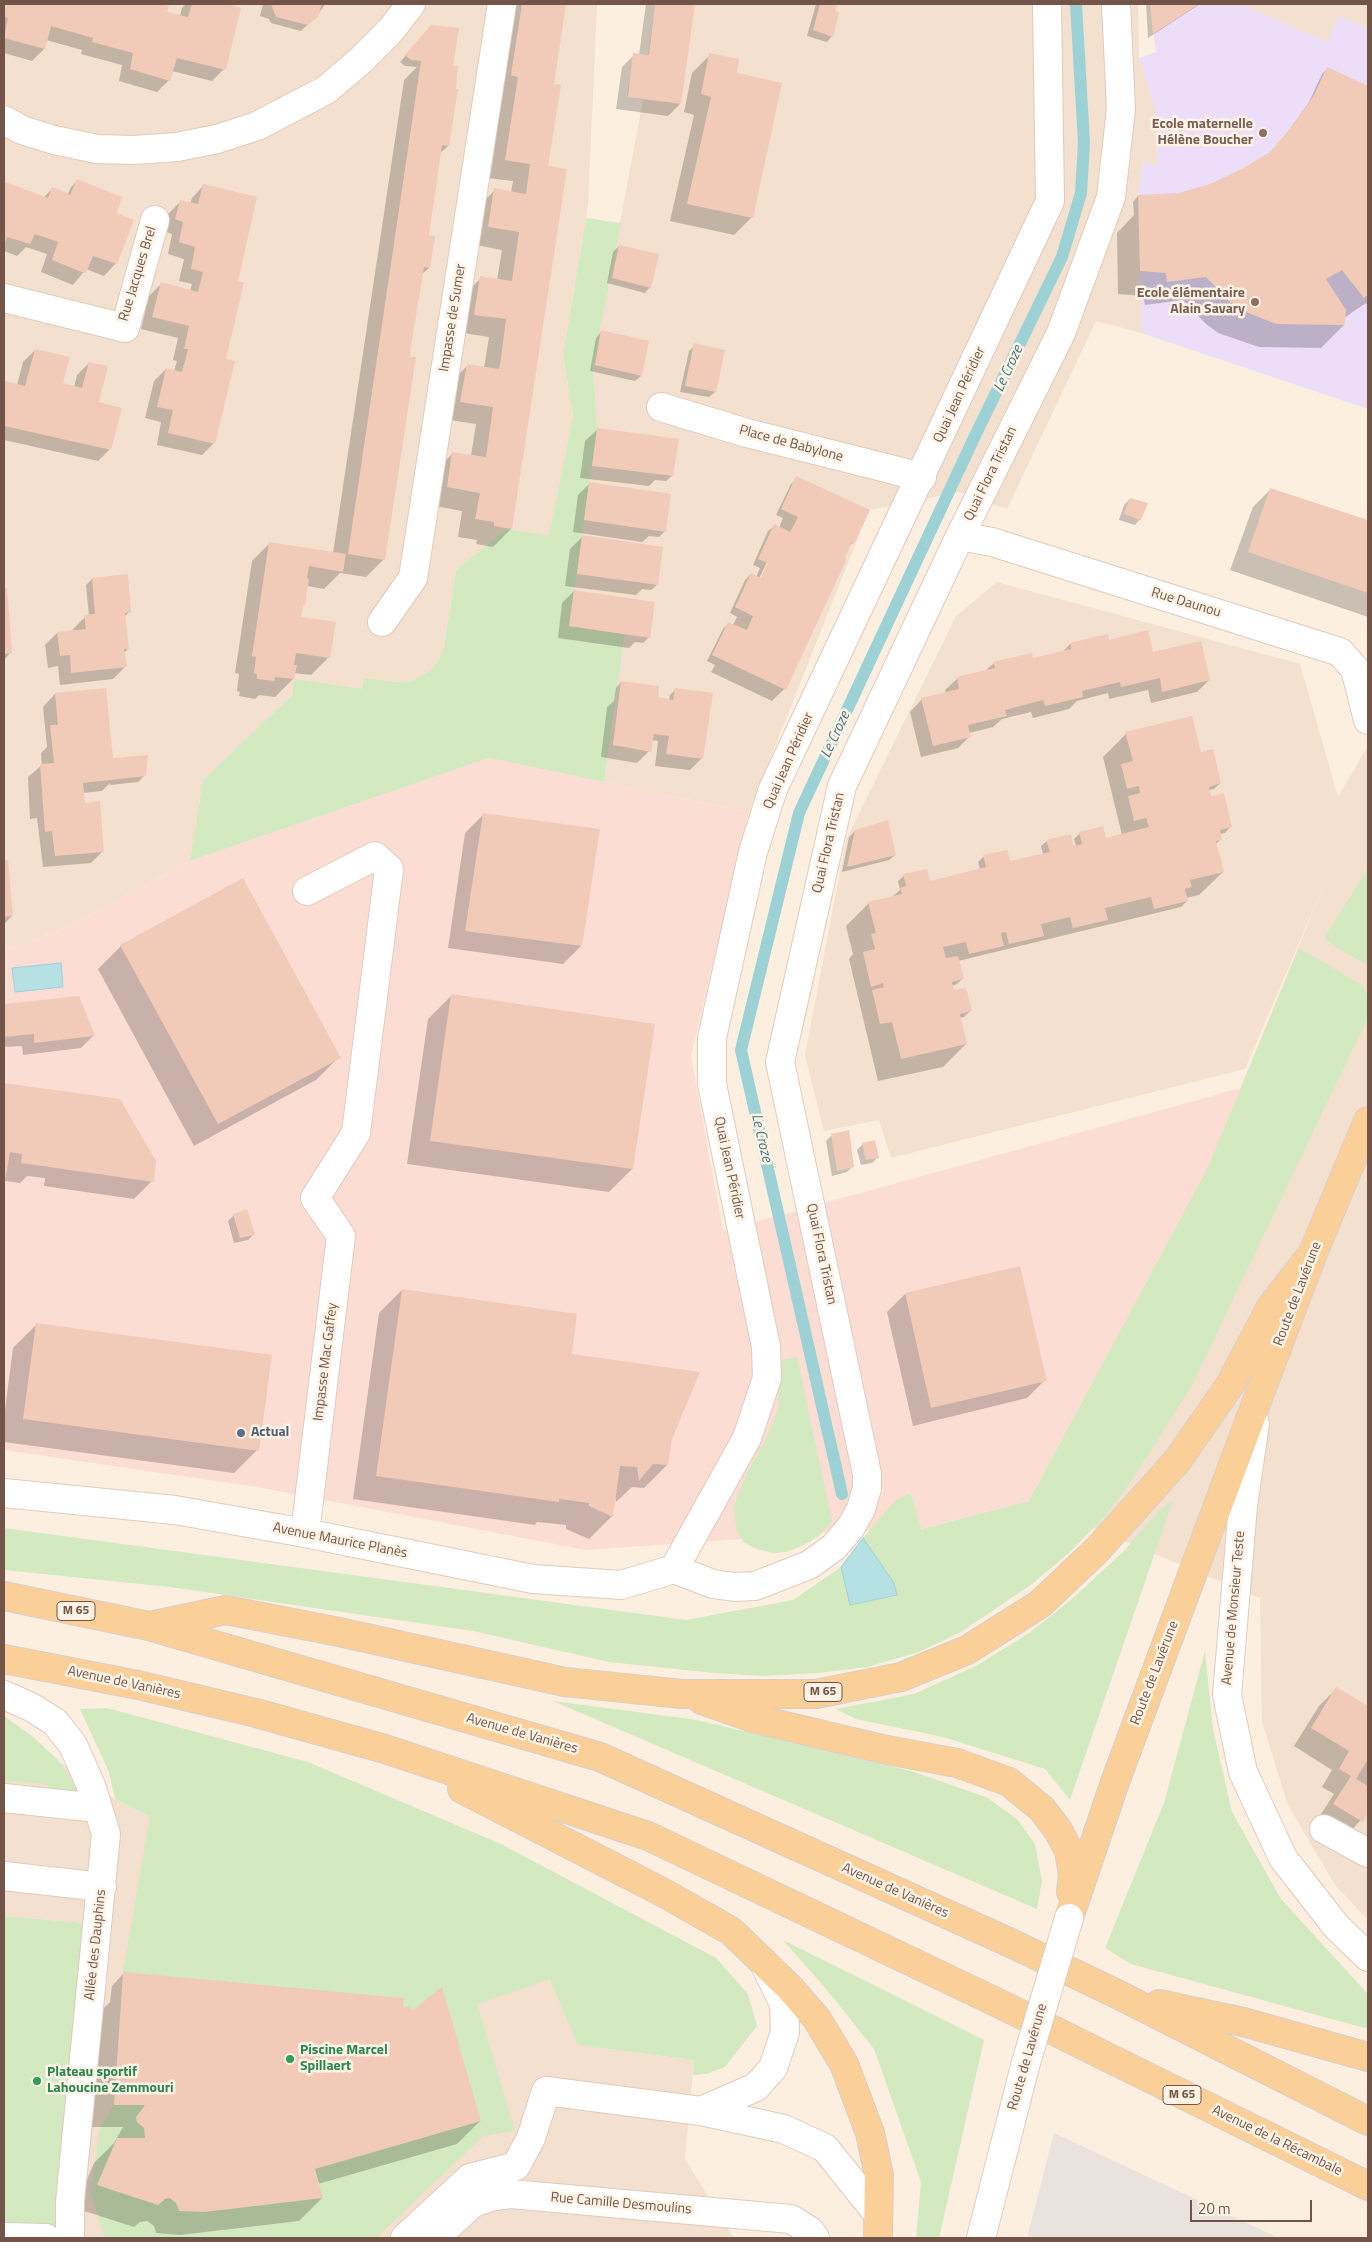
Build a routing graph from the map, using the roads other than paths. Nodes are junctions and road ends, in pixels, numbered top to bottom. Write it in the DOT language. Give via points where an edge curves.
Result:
graph roads {
  1 [pos="411,4"];
  2 [pos="502,4"];
  3 [pos="1047,4"];
  4 [pos="1116,4"];
  5 [pos="4,120"];
  6 [pos="155,220"];
  7 [pos="4,298"];
  8 [pos="661,407"];
  9 [pos="922,477"];
  10 [pos="960,536"];
  11 [pos="382,622"];
  12 [pos="1368,720"];
  13 [pos="306,891"];
  14 [pos="1368,1121"];
  15 [pos="1313,1253"];
  16 [pos="1258,1398"];
  17 [pos="4,1494"];
  18 [pos="305,1533"];
  19 [pos="674,1568"];
  20 [pos="4,1596"];
  21 [pos="149,1626"];
  22 [pos="4,1659"];
  23 [pos="682,1694"];
  24 [pos="4,1695"];
  25 [pos="385,1749"];
  26 [pos="4,1798"];
  27 [pos="98,1808"];
  28 [pos="1324,1829"];
  29 [pos="1368,1853"];
  30 [pos="4,1876"];
  31 [pos="102,1887"];
  32 [pos="1069,1918"];
  33 [pos="1368,1957"];
  34 [pos="764,1964"];
  35 [pos="1119,1995"];
  36 [pos="998,2002"];
  37 [pos="1368,2057"];
  38 [pos="701,2110"];
  39 [pos="1368,2120"];
  40 [pos="1368,2186"];
  41 [pos="878,2226"];
  42 [pos="4,2237"];
  43 [pos="46,2238"];
  44 [pos="70,2238"];
  45 [pos="405,2238"];
  46 [pos="435,2238"];
  47 [pos="815,2238"];
  48 [pos="981,2238"];
  1 -- 5 [label="street" via="366,55 326,90 257,126 218,139 177,147 97,149 54,140 22,130"];
  2 -- 11 [label="street, Impasse de Sumer" via="413,578"];
  3 -- 9 [label="street, Quai Jean Péridier" via="1050,201"];
  4 -- 10 [label="street, Quai Flora Tristan" via="1121,108 1111,197 1062,333"];
  6 -- 7 [label="street, Rue Jacques Brel" via="125,328"];
  8 -- 9 [label="street, Place de Babylone" via="747,433"];
  9 -- 19 [label="street, Quai Jean Péridier" via="773,789 751,861 712,1038 712,1084 766,1347 767,1378 746,1438"];
  10 -- 12 [label="street, Rue Daunou" via="992,542 1340,652 1355,669"];
  10 -- 19 [label="street, Quai Flora Tristan" via="842,786 780,1062 865,1460 867,1488 861,1510 834,1547 809,1566 755,1586 713,1584"];
  13 -- 18 [label="street, Impasse Mac Gaffey" via="375,856 389,869 356,1133 315,1198 341,1236"];
  14 -- 15 [label="main road, Route de Lavérune"];
  15 -- 16 [label="main road, Route de Lavérune"];
  15 -- 23 [label="main road, M 65" via="1271,1307 1230,1385 1177,1461 1096,1550 1040,1604 967,1650 901,1678 816,1694"];
  16 -- 32 [label="main road, Route de Lavérune" via="1114,1782"];
  16 -- 33 [label="street, Avenue de Monsieur Teste" via="1243,1506 1227,1694 1243,1772 1283,1858 1336,1926"];
  17 -- 18 [label="street, Avenue Maurice Planès" via="175,1510"];
  18 -- 19 [label="street, Avenue Maurice Planès" via="533,1579 621,1585"];
  20 -- 21 [label="main road, Avenue de Vanières / M 65"];
  21 -- 23 [label="main road, M 65" via="226,1610 565,1682"];
  21 -- 35 [label="main road, Avenue de Vanières / M 65" via="600,1757"];
  22 -- 25 [label="main road, Avenue de Vanières / M 65" via="256,1713"];
  23 -- 32 [label="main road, M 65" via="756,1719 957,1763 1009,1782 1042,1809 1069,1851 1073,1875"];
  24 -- 27 [label="street, Allée des Dauphins" via="31,1706 55,1722 73,1745"];
  25 -- 34 [label="main road" via="731,1931"];
  25 -- 36 [label="main road, Avenue de Vanières / M 65" via="648,1836"];
  26 -- 27 [label="street"];
  27 -- 31 [label="street, Allée des Dauphins" via="106,1834"];
  28 -- 29 [label="street"];
  30 -- 31 [label="street"];
  31 -- 44 [label="street, Allée des Dauphins" via="70,2202"];
  32 -- 48 [label="street, Route de Lavérune, bridge" via="1024,2066"];
  34 -- 38 [label="street" via="784,2004 786,2032 773,2068 756,2087"];
  34 -- 41 [label="main road" via="817,2019 844,2064 870,2132 879,2175"];
  35 -- 37 [label="main road" via="1243,2022"];
  35 -- 39 [label="main road, M 65"];
  36 -- 40 [label="main road, Avenue de la Récambale / M 65"];
  38 -- 41 [label="street" via="784,2129 825,2148"];
  38 -- 45 [label="street" via="546,2091 531,2138 516,2166 470,2178"];
  42 -- 43 [label="street"];
  46 -- 47 [label="street, Rue Camille Desmoulins" via="473,2203 511,2194 791,2219"];
}
